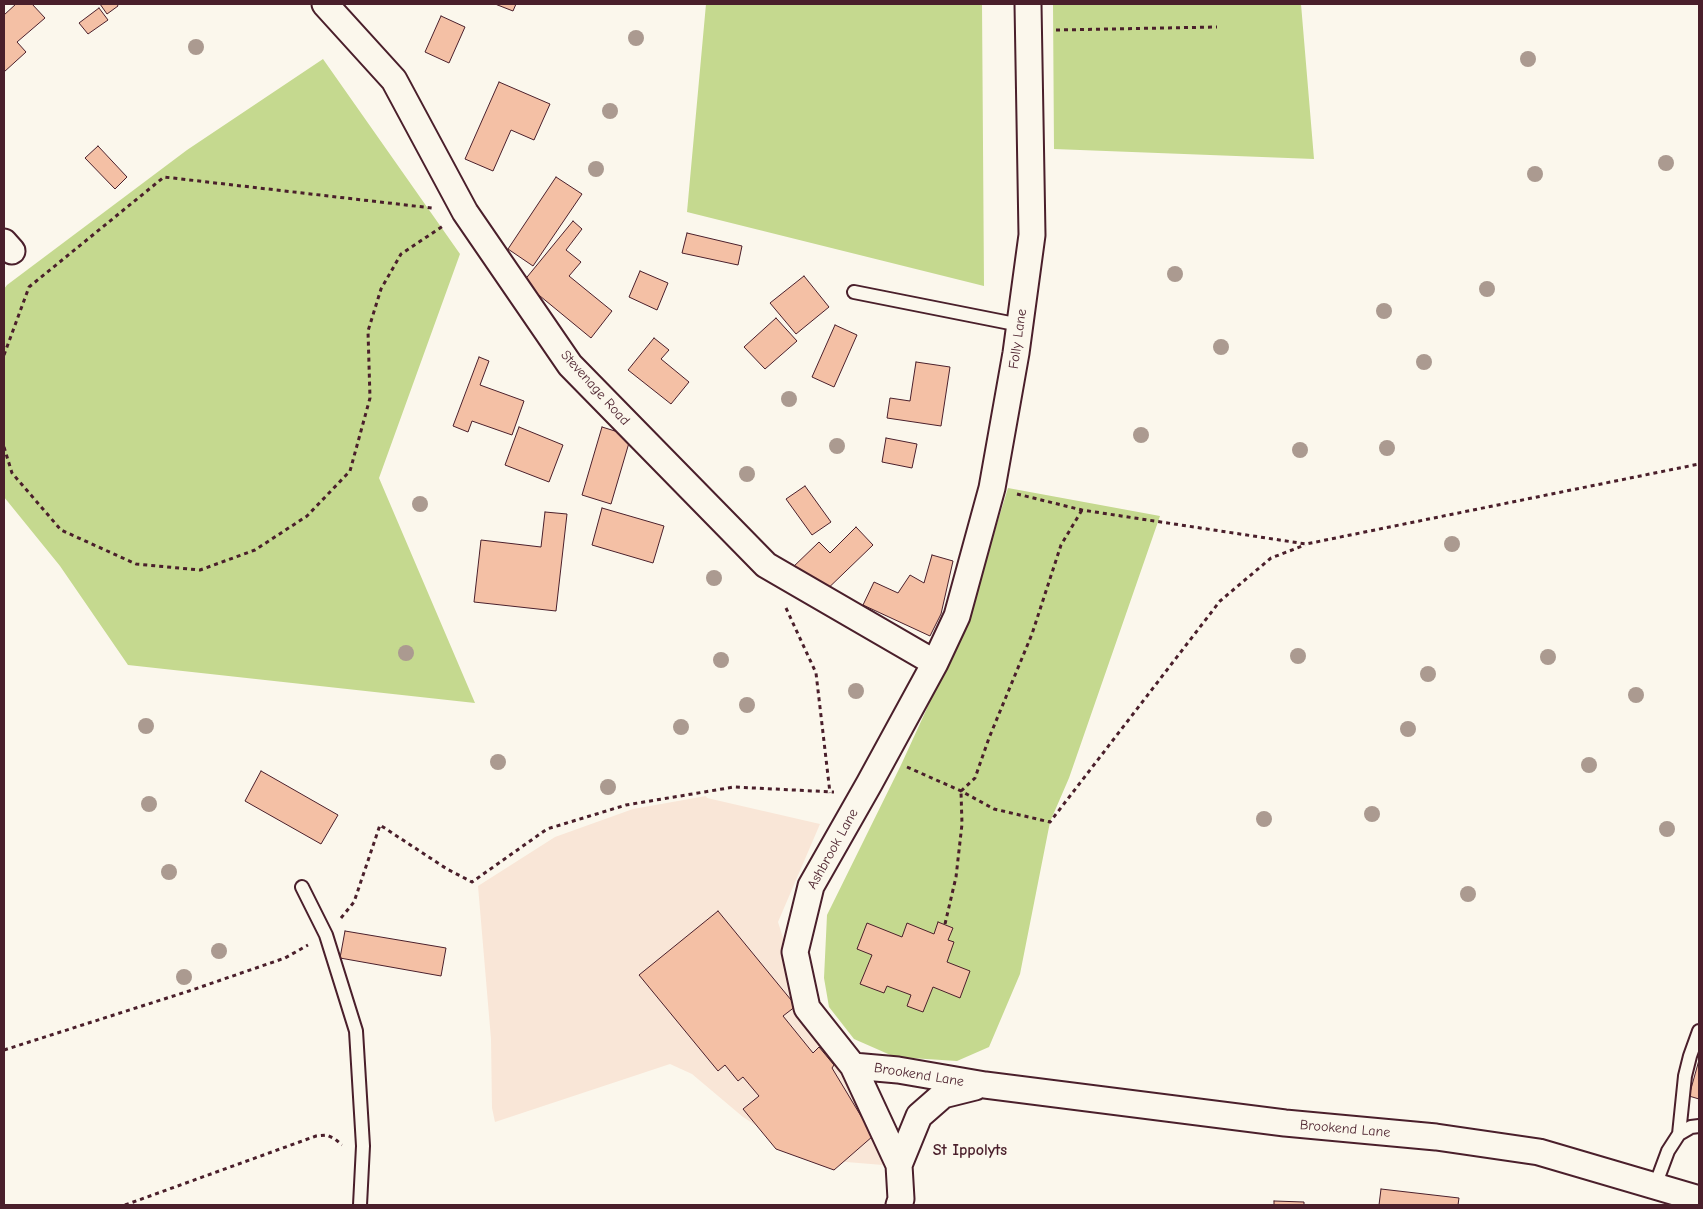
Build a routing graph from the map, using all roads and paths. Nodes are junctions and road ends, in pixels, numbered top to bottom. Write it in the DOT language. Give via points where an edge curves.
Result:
graph roads {
  1 [pos="325,4"];
  2 [pos="1028,4"];
  3 [pos="1217,27"];
  4 [pos="1028,29"];
  5 [pos="465,212"];
  6 [pos="854,292"];
  7 [pos="1020,326"];
  8 [pos="4,355"];
  9 [pos="4,447"];
  10 [pos="1699,464"];
  11 [pos="992,488"];
  12 [pos="1082,510"];
  13 [pos="1306,544"];
  14 [pos="766,565"];
  15 [pos="935,663"];
  16 [pos="886,753"];
  17 [pos="870,784"];
  18 [pos="961,791"];
  19 [pos="830,793"];
  20 [pos="302,887"];
  21 [pos="945,924"];
  22 [pos="326,935"];
  23 [pos="1699,1031"];
  24 [pos="4,1050"];
  25 [pos="853,1066"];
  26 [pos="985,1085"];
  27 [pos="1699,1126"];
  28 [pos="1680,1134"];
  29 [pos="344,1151"];
  30 [pos="899,1165"];
  31 [pos="1655,1186"];
  32 [pos="1699,1199"];
  33 [pos="125,1205"];
  34 [pos="360,1205"];
  35 [pos="899,1205"];
  1 -- 5 [label="street, Stevenage Road" via="394,80"];
  2 -- 4 [label="street, Folly Lane"];
  3 -- 4 [label="path"];
  4 -- 7 [label="street, Folly Lane" via="1032,235"];
  5 -- 8 [label="path" via="164,177 29,287"];
  5 -- 9 [label="path" via="401,254 380,289 368,331 370,398 350,471 307,516 255,550 200,570 136,564 61,530 12,473"];
  5 -- 14 [label="street, Stevenage Road" via="570,365"];
  6 -- 7 [label="lane"];
  7 -- 11 [label="street, Folly Lane"];
  10 -- 13 [label="path"];
  11 -- 12 [label="path"];
  11 -- 15 [label="street, Folly Lane" via="957,616"];
  12 -- 13 [label="path"];
  12 -- 18 [label="path" via="1061,545 1032,634 976,778"];
  13 -- 18 [label="path" via="1271,558 1220,601 1050,822 994,809"];
  14 -- 15 [label="street, Stevenage Road"];
  14 -- 19 [label="path" via="816,673"];
  15 -- 16 [label="street, Ashbrook Lane"];
  16 -- 17 [label="street, Ashbrook Lane"];
  16 -- 18 [label="path" via="901,765"];
  17 -- 19 [label="path"];
  17 -- 25 [label="street, Ashbrook Lane" via="811,886 795,952 807,1008"];
  18 -- 21 [label="path" via="962,824 956,877"];
  19 -- 22 [label="path" via="734,787 626,805 548,829 472,882 380,825 354,902"];
  20 -- 22 [label="lane"];
  22 -- 24 [label="path" via="285,958"];
  22 -- 34 [label="lane" via="356,1030 364,1146"];
  23 -- 28 [label="lane" via="1685,1076"];
  25 -- 26 [label="street, Brookend Lane"];
  25 -- 30 [label="street, Ashbrook Lane"];
  26 -- 30 [label="street, Brookend Lane" via="943,1095 919,1116"];
  26 -- 31 [label="street, Brookend Lane" via="1539,1152"];
  27 -- 28 [label="lane"];
  28 -- 31 [label="lane" via="1668,1151"];
  29 -- 33 [label="path" via="335,1139 327,1135 316,1136"];
  30 -- 35 [label="street, Ashbrook Lane"];
  31 -- 32 [label="street, Brookend Lane"];
}
